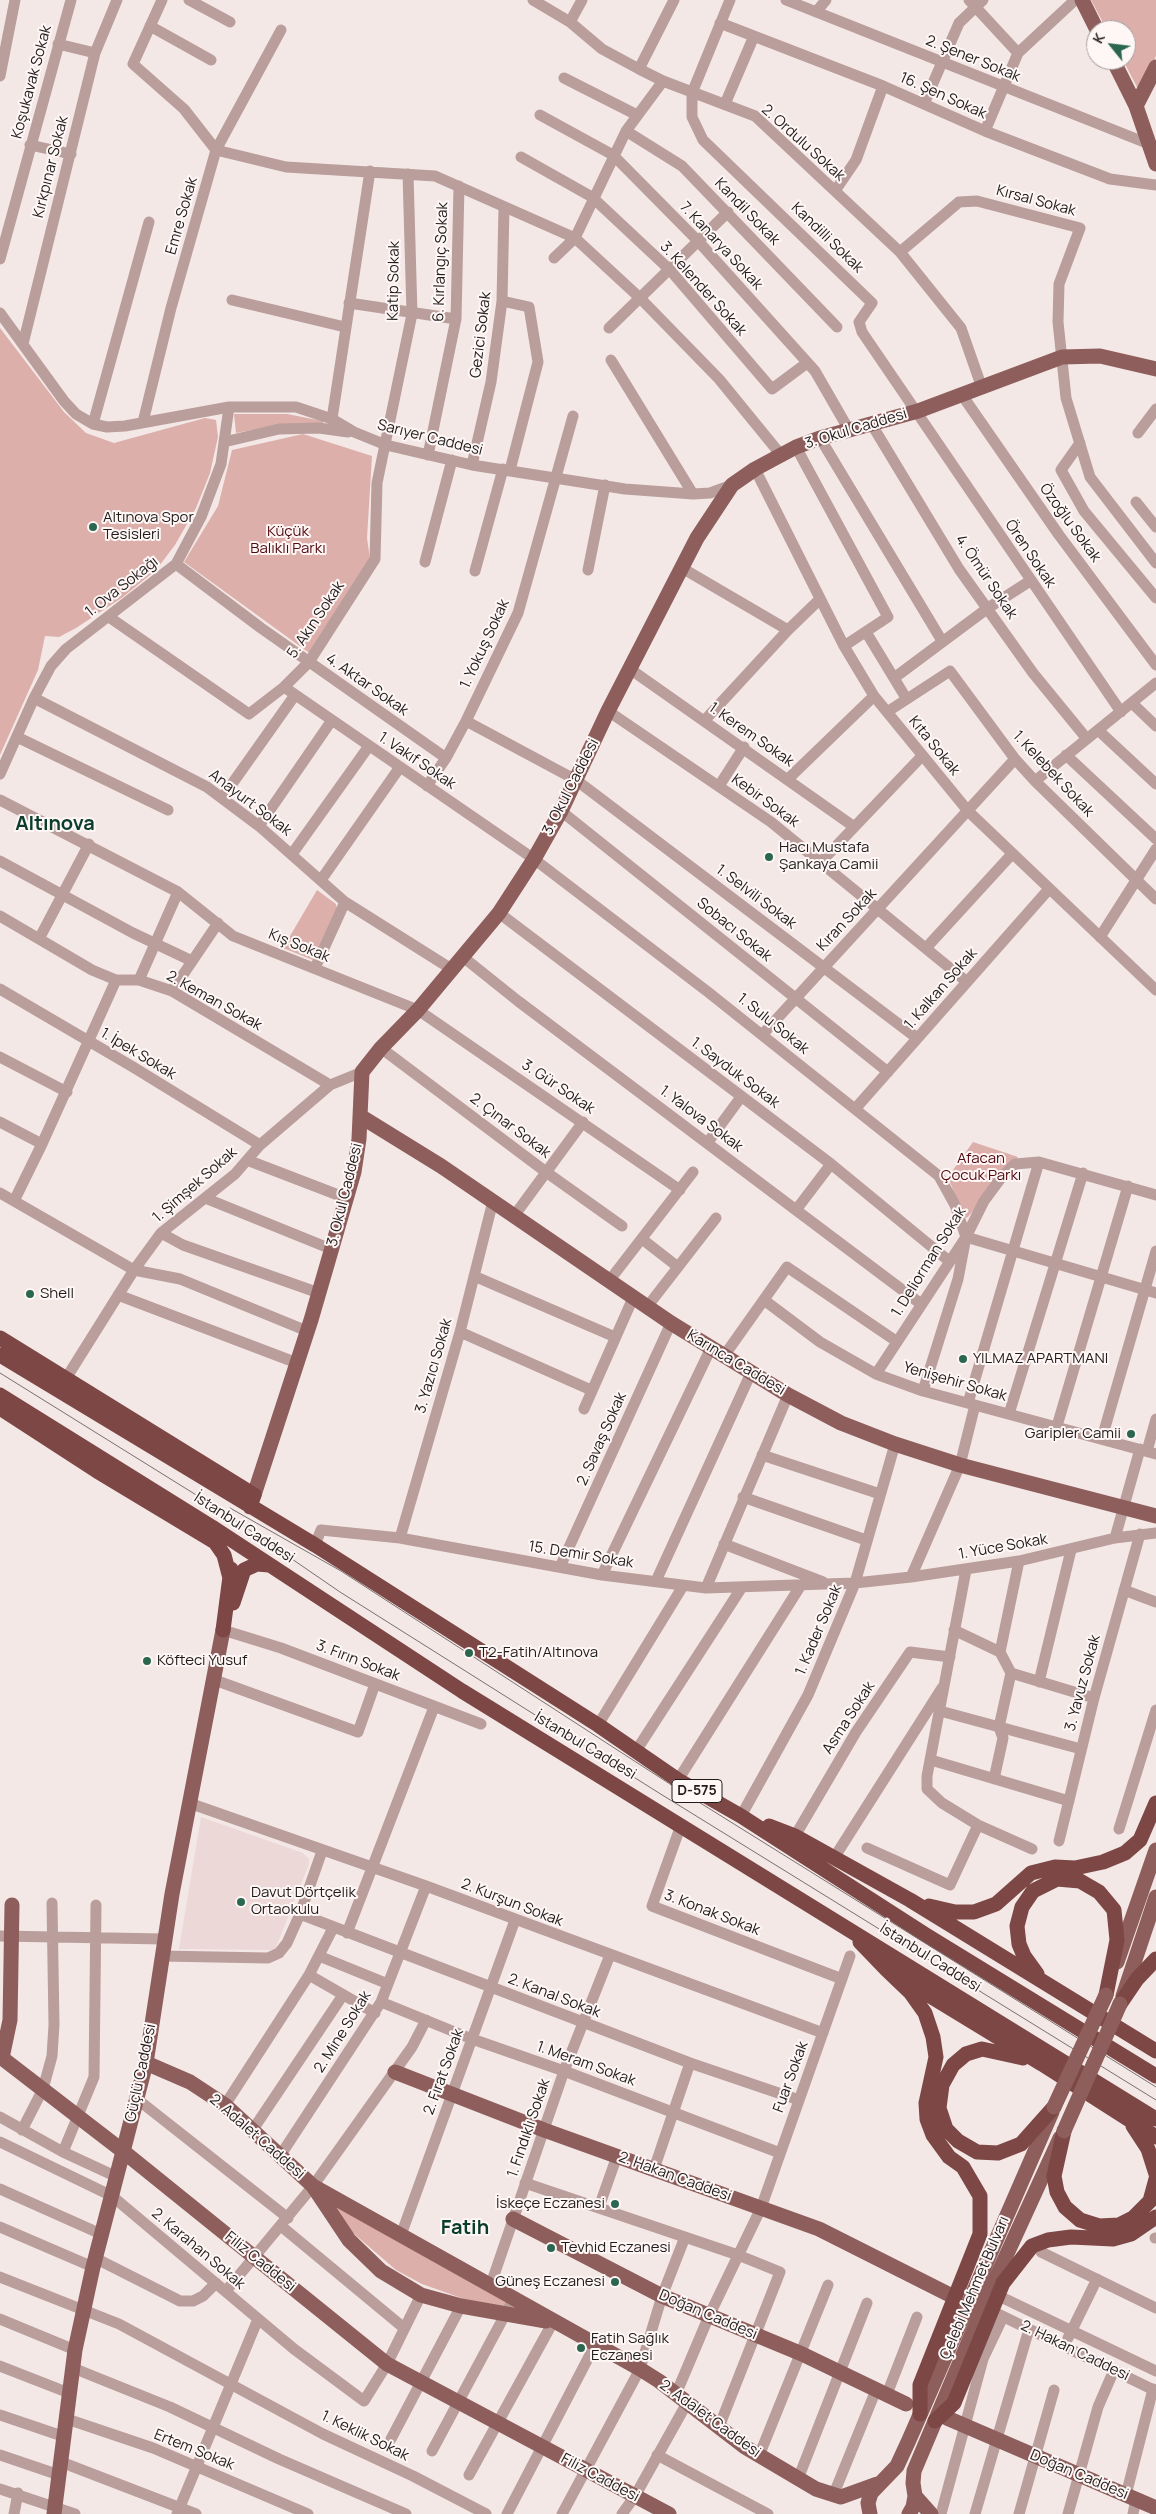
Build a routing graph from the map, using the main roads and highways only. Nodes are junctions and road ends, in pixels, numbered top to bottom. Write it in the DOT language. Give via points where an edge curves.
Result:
graph roads {
  1 [pos="1082,0"];
  2 [pos="1092,20"];
  3 [pos="1156,67"];
  4 [pos="1118,70"];
  5 [pos="1136,106"];
  6 [pos="1156,164"];
  7 [pos="1156,369"];
  8 [pos="360,1116"];
  9 [pos="0,1338"];
  10 [pos="0,1356"];
  11 [pos="0,1395"];
  12 [pos="0,1408"];
  13 [pos="248,1501"];
  14 [pos="1156,1516"];
  15 [pos="218,1532"];
  16 [pos="269,1565"];
  17 [pos="230,1578"];
  18 [pos="222,1630"];
  19 [pos="1156,1803"];
  20 [pos="741,1816"];
  21 [pos="1156,1850"];
  22 [pos="1156,1897"];
  23 [pos="910,1900"];
  24 [pos="12,1906"];
  25 [pos="845,1926"];
  26 [pos="6,1936"];
  27 [pos="1156,1959"];
  28 [pos="886,1969"];
  29 [pos="1051,1986"];
  30 [pos="1106,1995"];
  31 [pos="1120,2004"];
  32 [pos="1138,2040"];
  33 [pos="1156,2046"];
  34 [pos="1156,2051"];
  35 [pos="146,2063"];
  36 [pos="1042,2064"];
  37 [pos="395,2072"];
  38 [pos="1156,2076"];
  39 [pos="1054,2107"];
  40 [pos="1156,2119"];
  41 [pos="1131,2123"];
  42 [pos="1064,2131"];
  43 [pos="1156,2137"];
  44 [pos="124,2152"];
  45 [pos="1156,2174"];
  46 [pos="1156,2179"];
  47 [pos="313,2186"];
  48 [pos="1156,2217"];
  49 [pos="513,2219"];
  50 [pos="950,2295"];
  51 [pos="553,2322"];
  52 [pos="906,2404"];
  53 [pos="920,2414"];
  54 [pos="941,2419"];
  55 [pos="882,2480"];
  56 [pos="914,2492"];
  57 [pos="837,2496"];
  58 [pos="1132,2503"];
  59 [pos="1156,2508"];
  60 [pos="54,2510"];
  61 [pos="669,2514"];
  62 [pos="870,2514"];
  63 [pos="908,2514"];
  64 [pos="931,2514"];
  1 -- 2 [label="main road"];
  3 -- 5 [label="main road"];
  4 -- 5 [label="main road"];
  5 -- 6 [label="main road"];
  7 -- 8 [label="main road, 3. Okul Caddesi" via="1100,356 1062,357 918,411 796,447 732,486 697,538 534,859 499,913 464,957 362,1072"];
  8 -- 13 [label="main road, 3. Okul Caddesi" via="359,1139 346,1198 319,1293"];
  8 -- 14 [label="main road, Karınca Caddesi" via="441,1166 671,1323 788,1395 841,1423 960,1465"];
  9 -- 13 [label="highway"];
  10 -- 13 [label="highway, İstanbul Caddesi"];
  11 -- 15 [label="highway, İstanbul Caddesi"];
  12 -- 17 [label="highway" via="215,1542 224,1555"];
  13 -- 20 [label="highway, İstanbul Caddesi / D-575" via="678,1780"];
  15 -- 16 [label="highway, İstanbul Caddesi"];
  15 -- 17 [label="highway" via="229,1545 232,1561"];
  16 -- 18 [label="highway" via="256,1564 244,1570"];
  16 -- 25 [label="highway, İstanbul Caddesi" via="454,1686"];
  17 -- 18 [label="highway"];
  18 -- 35 [label="main road, Güçlü Caddesi" via="164,1939"];
  19 -- 23 [label="highway" via="1140,1840 1103,1862 1031,1873 996,1904 974,1912 936,1909"];
  20 -- 23 [label="highway" via="795,1836"];
  20 -- 38 [label="highway, İstanbul Caddesi / D-575"];
  21 -- 30 [label="main road, Çelebi Mehmet Bulvarı"];
  22 -- 31 [label="main road, Çelebi Mehmet Bulvarı"];
  23 -- 29 [label="highway"];
  24 -- 26 [label="main road, Filiz Caddesi"];
  25 -- 28 [label="highway"];
  25 -- 40 [label="highway, İstanbul Caddesi"];
  26 -- 44 [label="main road, Filiz Caddesi" via="10,2020 2,2058"];
  27 -- 31 [label="highway"];
  28 -- 36 [label="highway"];
  28 -- 53 [label="highway" via="910,1992 925,2013 933,2037 936,2057 926,2102 927,2119 933,2135 949,2157 963,2167 980,2196 980,2234 920,2385"];
  29 -- 30 [label="highway" via="1034,1971 1019,1944 1017,1926 1022,1907 1033,1891 1057,1879 1080,1881 1100,1892 1114,1910 1117,1940"];
  29 -- 32 [label="highway"];
  30 -- 39 [label="main road, Çelebi Mehmet Bulvarı, bridge"];
  31 -- 42 [label="main road, Çelebi Mehmet Bulvarı, bridge"];
  32 -- 33 [label="highway"];
  32 -- 34 [label="highway"];
  35 -- 44 [label="main road, Güçlü Caddesi"];
  35 -- 47 [label="main road, 2. Adalet Caddesi" via="190,2082 225,2105"];
  36 -- 39 [label="highway" via="1006,2053 982,2050 966,2054 953,2065 942,2085 939,2108 946,2129 958,2141 977,2152 998,2153 1022,2144"];
  36 -- 41 [label="highway"];
  37 -- 50 [label="main road, 2. Hakan Caddesi" via="544,2130 819,2229"];
  39 -- 53 [label="main road, Çelebi Mehmet Bulvarı"];
  41 -- 43 [label="highway"];
  41 -- 45 [label="highway" via="1148,2149"];
  42 -- 46 [label="highway" via="1054,2176 1065,2207 1080,2220 1099,2226 1119,2225 1133,2218 1150,2201"];
  42 -- 54 [label="main road, Çelebi Mehmet Bulvarı" via="990,2291"];
  44 -- 60 [label="main road, Güçlü Caddesi" via="82,2311"];
  44 -- 61 [label="main road, Filiz Caddesi" via="386,2364"];
  47 -- 51 [label="main road, 2. Adalet Caddesi"];
  47 -- 51 [label="main road, 2. Adalet Caddesi" via="348,2240 381,2271 421,2295 461,2306"];
  48 -- 54 [label="highway" via="1132,2234 1113,2239 1071,2237 1032,2246 1003,2283 954,2403"];
  49 -- 52 [label="main road, Doğan Caddesi" via="662,2296 802,2354"];
  51 -- 57 [label="main road, 2. Adalet Caddesi" via="640,2369 759,2456 798,2479"];
  53 -- 55 [label="main road, Çelebi Mehmet Bulvarı" via="897,2466"];
  54 -- 56 [label="main road, Çelebi Mehmet Bulvarı" via="914,2471"];
  54 -- 58 [label="main road, Doğan Caddesi" via="964,2425 1079,2475"];
  55 -- 56 [label="main road" via="895,2476 902,2478"];
  55 -- 57 [label="main road"];
  55 -- 62 [label="main road, Çelebi Mehmet Bulvarı" via="870,2493"];
  56 -- 63 [label="main road, Çelebi Mehmet Bulvarı" via="913,2507"];
  56 -- 64 [label="main road"];
  57 -- 62 [label="main road, 2. Adalet Caddesi"];
  58 -- 59 [label="main road, Doğan Caddesi"];
}
